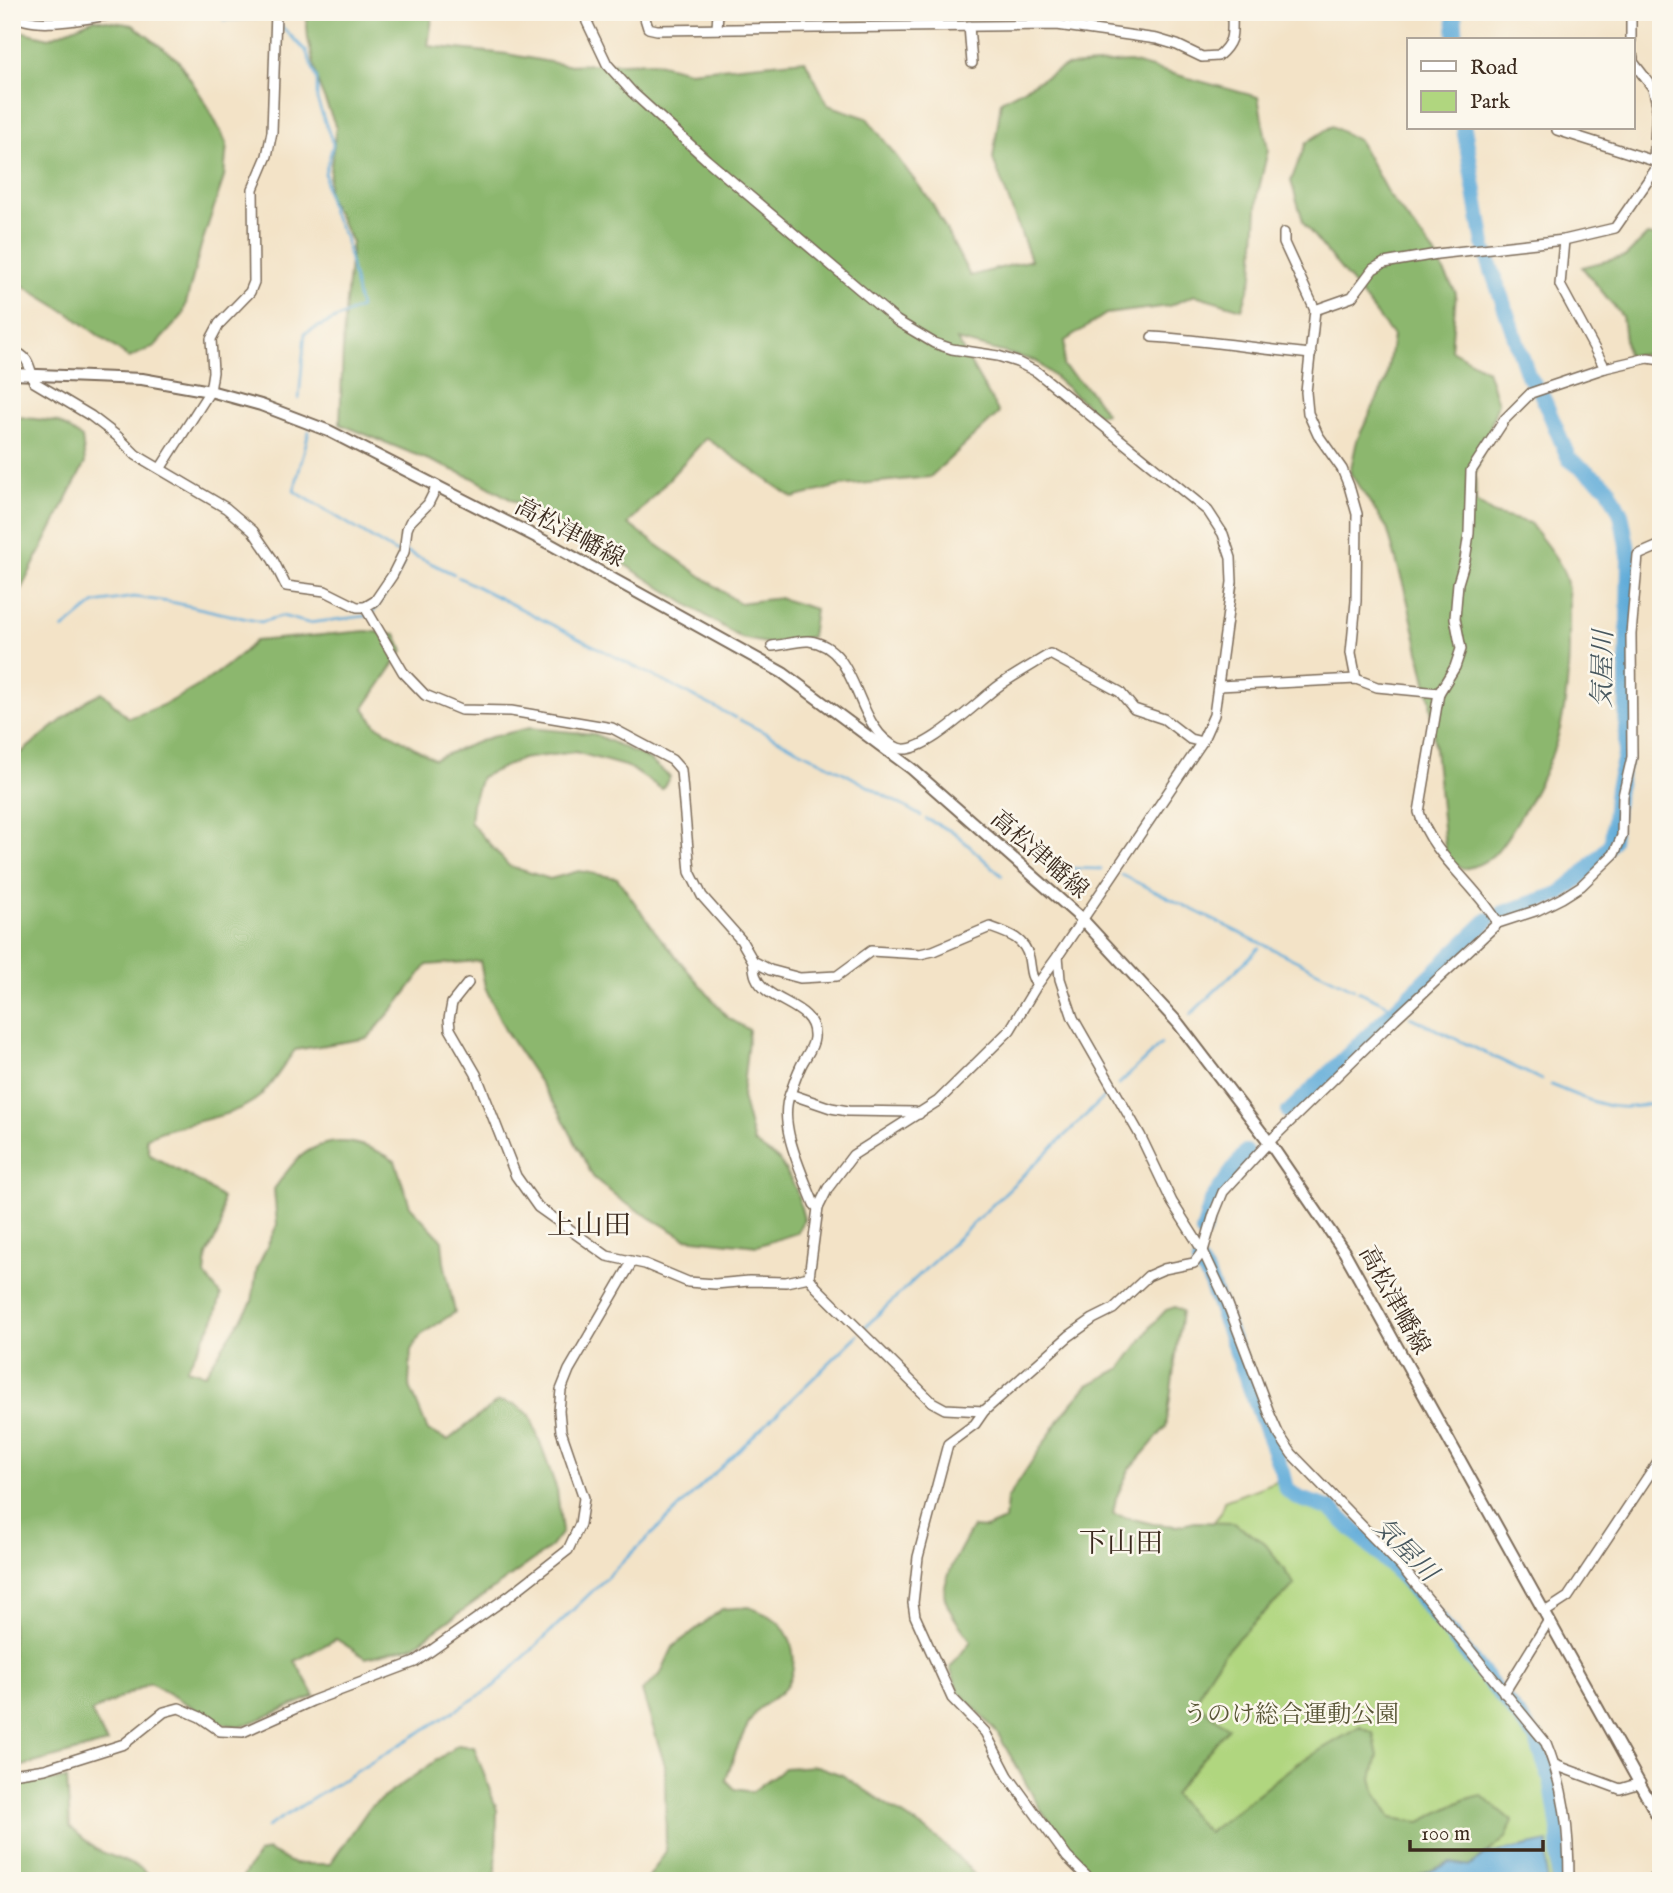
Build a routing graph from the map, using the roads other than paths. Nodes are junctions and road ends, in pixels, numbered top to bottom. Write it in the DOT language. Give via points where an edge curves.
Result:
graph roads {
  1 [pos="236,12"];
  2 [pos="276,12"];
  3 [pos="585,12"];
  4 [pos="643,12"];
  5 [pos="718,12"];
  6 [pos="1232,12"];
  7 [pos="1631,12"];
  8 [pos="12,13"];
  9 [pos="969,26"];
  10 [pos="718,28"];
  11 [pos="1631,38"];
  12 [pos="972,63"];
  13 [pos="1634,63"];
  14 [pos="1660,114"];
  15 [pos="1557,130"];
  16 [pos="1658,165"];
  17 [pos="1284,233"];
  18 [pos="1564,240"];
  19 [pos="1315,310"];
  20 [pos="1152,338"];
  21 [pos="12,351"];
  22 [pos="1311,354"];
  23 [pos="1661,360"];
  24 [pos="1605,368"];
  25 [pos="12,374"];
  26 [pos="31,374"];
  27 [pos="210,391"];
  28 [pos="160,469"];
  29 [pos="438,486"];
  30 [pos="1661,545"];
  31 [pos="365,607"];
  32 [pos="772,646"];
  33 [pos="1356,679"];
  34 [pos="1219,686"];
  35 [pos="1439,693"];
  36 [pos="866,712"];
  37 [pos="855,727"];
  38 [pos="1202,742"];
  39 [pos="1082,919"];
  40 [pos="1498,923"];
  41 [pos="1058,956"];
  42 [pos="753,961"];
  43 [pos="468,983"];
  44 [pos="1037,985"];
  45 [pos="790,1094"];
  46 [pos="919,1114"];
  47 [pos="1269,1142"];
  48 [pos="818,1208"];
  49 [pos="1203,1251"];
  50 [pos="632,1262"];
  51 [pos="808,1277"];
  52 [pos="985,1411"];
  53 [pos="1661,1457"];
  54 [pos="1547,1616"];
  55 [pos="1504,1693"];
  56 [pos="1555,1765"];
  57 [pos="12,1774"];
  58 [pos="1640,1783"];
  59 [pos="1661,1822"];
  60 [pos="1661,1871"];
  61 [pos="1091,1881"];
  62 [pos="1569,1881"];
  63 [pos="1652,1881"];
  1 -- 8 [label="street" via="125,13 55,21 29,21"];
  2 -- 27 [label="street" via="272,132 253,190 254,282 211,339"];
  3 -- 34 [label="street" via="607,64 632,92 897,321 934,343 998,356 1037,372 1208,511 1223,534 1232,570"];
  4 -- 10 [label="street" via="648,28 657,30"];
  5 -- 10 [label="street"];
  6 -- 9 [label="street" via="1232,40 1218,56 1202,57 1157,39 1057,25"];
  7 -- 11 [label="street"];
  9 -- 10 [label="street"];
  9 -- 12 [label="street"];
  13 -- 14 [label="street" via="1653,88"];
  14 -- 16 [label="street"];
  15 -- 16 [label="street"];
  16 -- 18 [label="street" via="1615,228"];
  17 -- 19 [label="street" via="1284,243"];
  18 -- 19 [label="street" via="1384,263 1373,269 1352,297"];
  18 -- 24 [label="street" via="1560,285"];
  19 -- 22 [label="street"];
  20 -- 22 [label="street"];
  21 -- 26 [label="street" via="25,356"];
  22 -- 33 [label="street" via="1308,413 1342,469 1357,514 1351,653"];
  23 -- 24 [label="street" via="1648,358"];
  24 -- 35 [label="street" via="1531,393 1505,419 1471,471 1469,533 1455,618 1461,649"];
  25 -- 26 [label="main road, 高松津幡線"];
  26 -- 27 [label="main road, 高松津幡線" via="142,379"];
  26 -- 28 [label="street" via="34,382 91,416 136,455"];
  27 -- 28 [label="street"];
  27 -- 29 [label="main road, 高松津幡線" via="329,431"];
  28 -- 31 [label="street" via="253,531 286,586 325,591"];
  29 -- 31 [label="street" via="407,529 404,552 392,576 375,601"];
  29 -- 37 [label="main road, 高松津幡線" via="783,673"];
  30 -- 40 [label="street" via="1637,555 1631,634 1632,757 1623,796 1622,836 1614,853 1581,886 1538,910"];
  31 -- 42 [label="street" via="403,673 425,695 461,710 511,711 612,728 672,760 681,770 690,872"];
  32 -- 36 [label="street" via="809,641 833,652 842,661"];
  33 -- 34 [label="street"];
  33 -- 35 [label="street" via="1377,687"];
  34 -- 38 [label="street" via="1214,715"];
  35 -- 40 [label="street" via="1419,812 1424,831"];
  36 -- 37 [label="street"];
  36 -- 38 [label="street" via="874,727 894,745 912,748 1050,654 1120,692 1134,709 1164,719 1189,739"];
  37 -- 39 [label="main road, 高松津幡線" via="912,769"];
  38 -- 39 [label="street"];
  39 -- 41 [label="street"];
  39 -- 47 [label="main road, 高松津幡線" via="1178,1023"];
  40 -- 47 [label="street"];
  41 -- 44 [label="street"];
  41 -- 49 [label="street" via="1073,1018"];
  42 -- 44 [label="street" via="788,977 837,976 871,951 920,954 990,928 1024,944 1031,978"];
  42 -- 45 [label="street" via="763,988 805,1014 812,1026 812,1044"];
  43 -- 50 [label="street" via="452,1003 450,1029 476,1074 516,1176 538,1207 572,1233 607,1256"];
  44 -- 46 [label="street" via="1010,1030"];
  45 -- 46 [label="street" via="848,1111"];
  45 -- 48 [label="street" via="786,1104 792,1144"];
  46 -- 48 [label="street" via="853,1155"];
  47 -- 49 [label="street" via="1223,1192"];
  47 -- 54 [label="main road, 高松津幡線" via="1345,1254"];
  48 -- 51 [label="street"];
  49 -- 52 [label="street" via="1194,1263 1148,1276 1113,1309 1069,1336"];
  49 -- 55 [label="street" via="1278,1433 1292,1454 1400,1565"];
  50 -- 51 [label="street" via="688,1282 786,1282"];
  50 -- 57 [label="street" via="561,1390 561,1431 584,1498 580,1524 568,1550 415,1662 243,1732 220,1731 179,1708 164,1712 124,1744 46,1769"];
  51 -- 52 [label="street" via="932,1402 945,1409"];
  52 -- 61 [label="street" via="948,1444 918,1557 915,1616 952,1698 985,1732 1008,1776 1067,1857"];
  53 -- 54 [label="street" via="1568,1597"];
  54 -- 55 [label="street"];
  54 -- 58 [label="main road, 高松津幡線"];
  55 -- 56 [label="street" via="1546,1743"];
  56 -- 58 [label="street" via="1620,1789"];
  56 -- 62 [label="street" via="1566,1809"];
  58 -- 59 [label="main road, 高松津幡線"];
  60 -- 63 [label="main road"];
}
